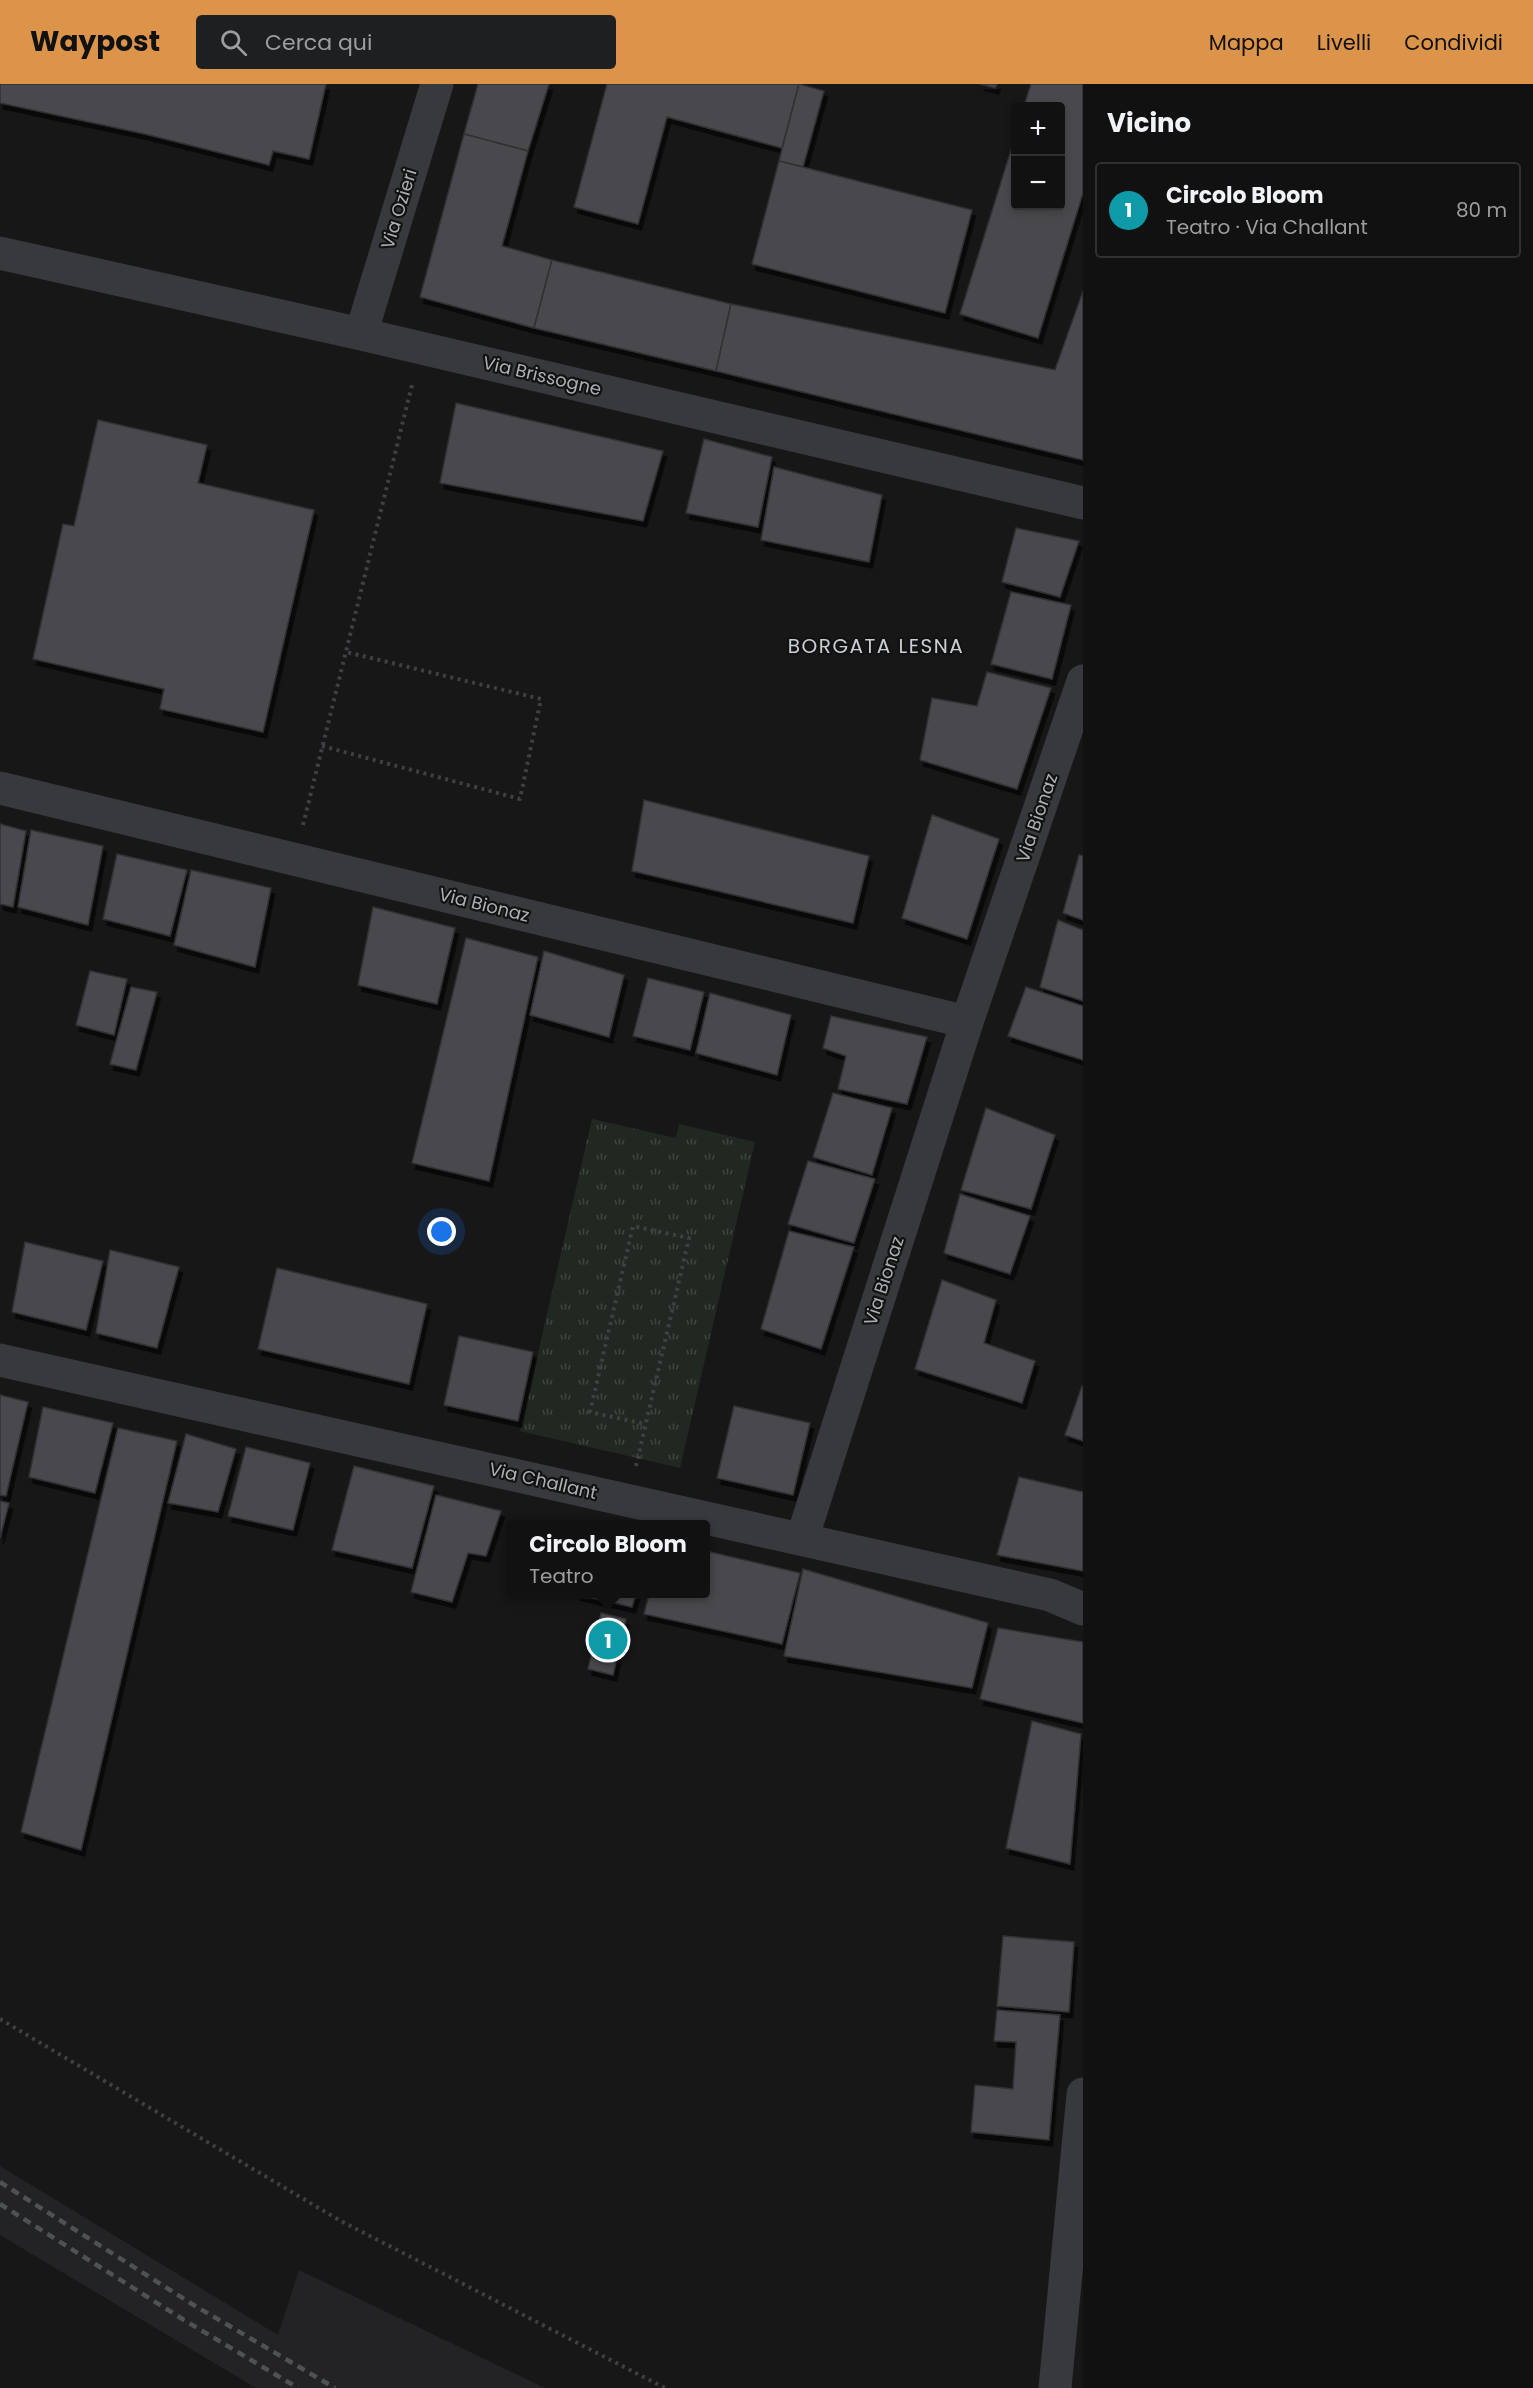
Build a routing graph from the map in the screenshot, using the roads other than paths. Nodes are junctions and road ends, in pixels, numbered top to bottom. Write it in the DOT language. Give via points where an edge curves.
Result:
graph roads {
  1 [pos="437,84"];
  2 [pos="0,253"];
  3 [pos="361,334"];
  4 [pos="1083,503"];
  5 [pos="1083,681"];
  6 [pos="0,788"];
  7 [pos="967,1022"];
  8 [pos="0,1360"];
  9 [pos="802,1539"];
  10 [pos="1083,1610"];
  11 [pos="1083,2094"];
  12 [pos="1054,2388"];
  1 -- 3 [label="street, Via Ozieri"];
  2 -- 3 [label="street, Via Brissogne"];
  3 -- 4 [label="street, Via Brissogne"];
  5 -- 7 [label="street, Via Bionaz"];
  6 -- 7 [label="street, Via Bionaz"];
  7 -- 9 [label="street, Via Bionaz"];
  8 -- 9 [label="street, Via Challant"];
  9 -- 10 [label="street, Via Challant" via="1050,1595"];
  11 -- 12 [label="street"];
}
